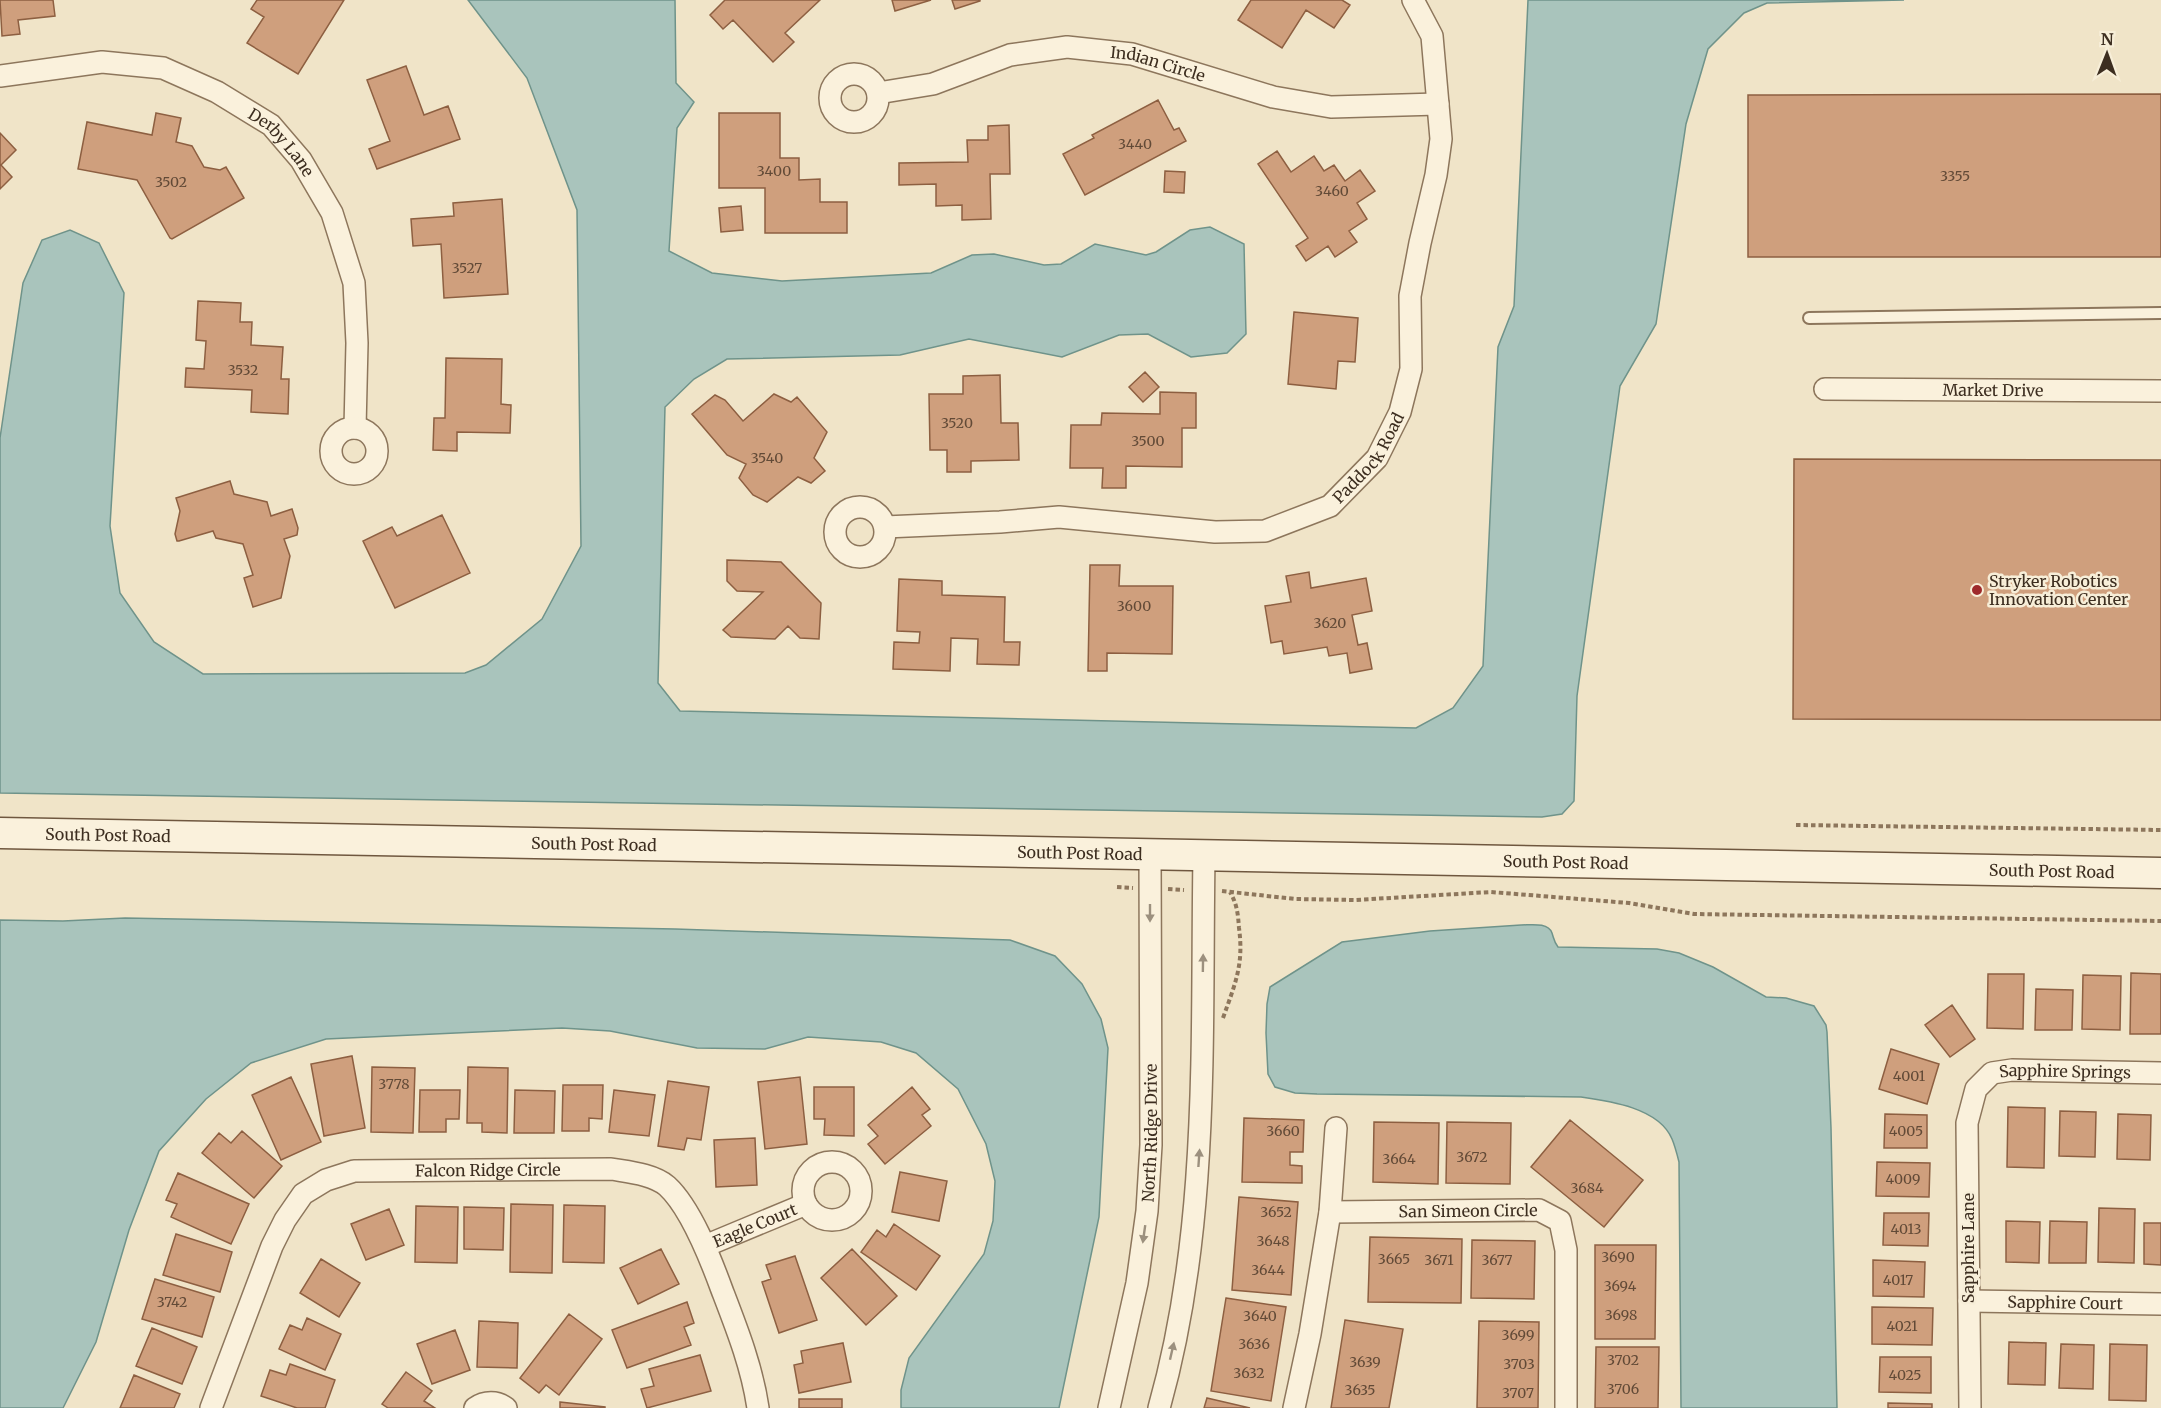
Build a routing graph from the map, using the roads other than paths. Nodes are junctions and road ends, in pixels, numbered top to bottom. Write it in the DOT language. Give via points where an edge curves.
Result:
graph roads {
  1 [pos="1413,0"];
  2 [pos="0,76"];
  3 [pos="878,93"];
  4 [pos="1438,104"];
  5 [pos="2161,313"];
  6 [pos="1809,318"];
  7 [pos="1825,389"];
  8 [pos="2161,390"];
  9 [pos="355,428"];
  10 [pos="885,527"];
  11 [pos="0,833"];
  12 [pos="1150,854"];
  13 [pos="1204,856"];
  14 [pos="2161,873"];
  15 [pos="2161,1073"];
  16 [pos="1976,1089"];
  17 [pos="1336,1128"];
  18 [pos="806,1204"];
  19 [pos="1330,1212"];
  20 [pos="705,1246"];
  21 [pos="1969,1301"];
  22 [pos="2161,1304"];
  23 [pos="211,1408"];
  24 [pos="475,1408"];
  25 [pos="506,1408"];
  26 [pos="758,1408"];
  27 [pos="1109,1408"];
  28 [pos="1159,1408"];
  29 [pos="1294,1408"];
  30 [pos="1566,1408"];
  31 [pos="1970,1408"];
  1 -- 4 [label="street, Paddock Road" via="1432,36"];
  2 -- 9 [label="street, Derby Lane" via="102,62 163,68 217,92 271,125 301,160 332,213 354,283"];
  3 -- 4 [label="street, Indian Circle" via="933,84 1010,55 1067,47 1132,54 1273,97 1331,107"];
  4 -- 10 [label="street, Paddock Road" via="1441,139 1410,296 1411,369 1400,412 1377,458 1330,506 1265,531 1215,532 1059,517"];
  5 -- 6 [label="lane"];
  7 -- 8 [label="street, Market Drive"];
  11 -- 12 [label="street, South Post Road"];
  12 -- 13 [label="street, South Post Road"];
  12 -- 27 [label="street, North Ridge Drive, one-way" via="1151,1145 1147,1211 1137,1282"];
  13 -- 14 [label="street, South Post Road"];
  28 -- 13 [label="street, one-way" via="1175,1338 1197,1196"];
  15 -- 16 [label="street, Sapphire Springs" via="2013,1070 1992,1073"];
  16 -- 21 [label="street, Sapphire Lane" via="1967,1123"];
  17 -- 19 [label="street"];
  18 -- 20 [label="street, Eagle Court"];
  19 -- 29 [label="street"];
  19 -- 30 [label="street, San Simeon Circle" via="1539,1210 1560,1221 1566,1250"];
  20 -- 23 [label="street, Falcon Ridge Circle" via="666,1185 642,1174 611,1169 354,1171 326,1180 303,1194 285,1220"];
  20 -- 26 [label="street, Falcon Ridge Circle" via="748,1359"];
  21 -- 22 [label="street, Sapphire Court"];
  21 -- 31 [label="street, Sapphire Lane"];
  24 -- 25 [label="street" via="495,1403"];
}
